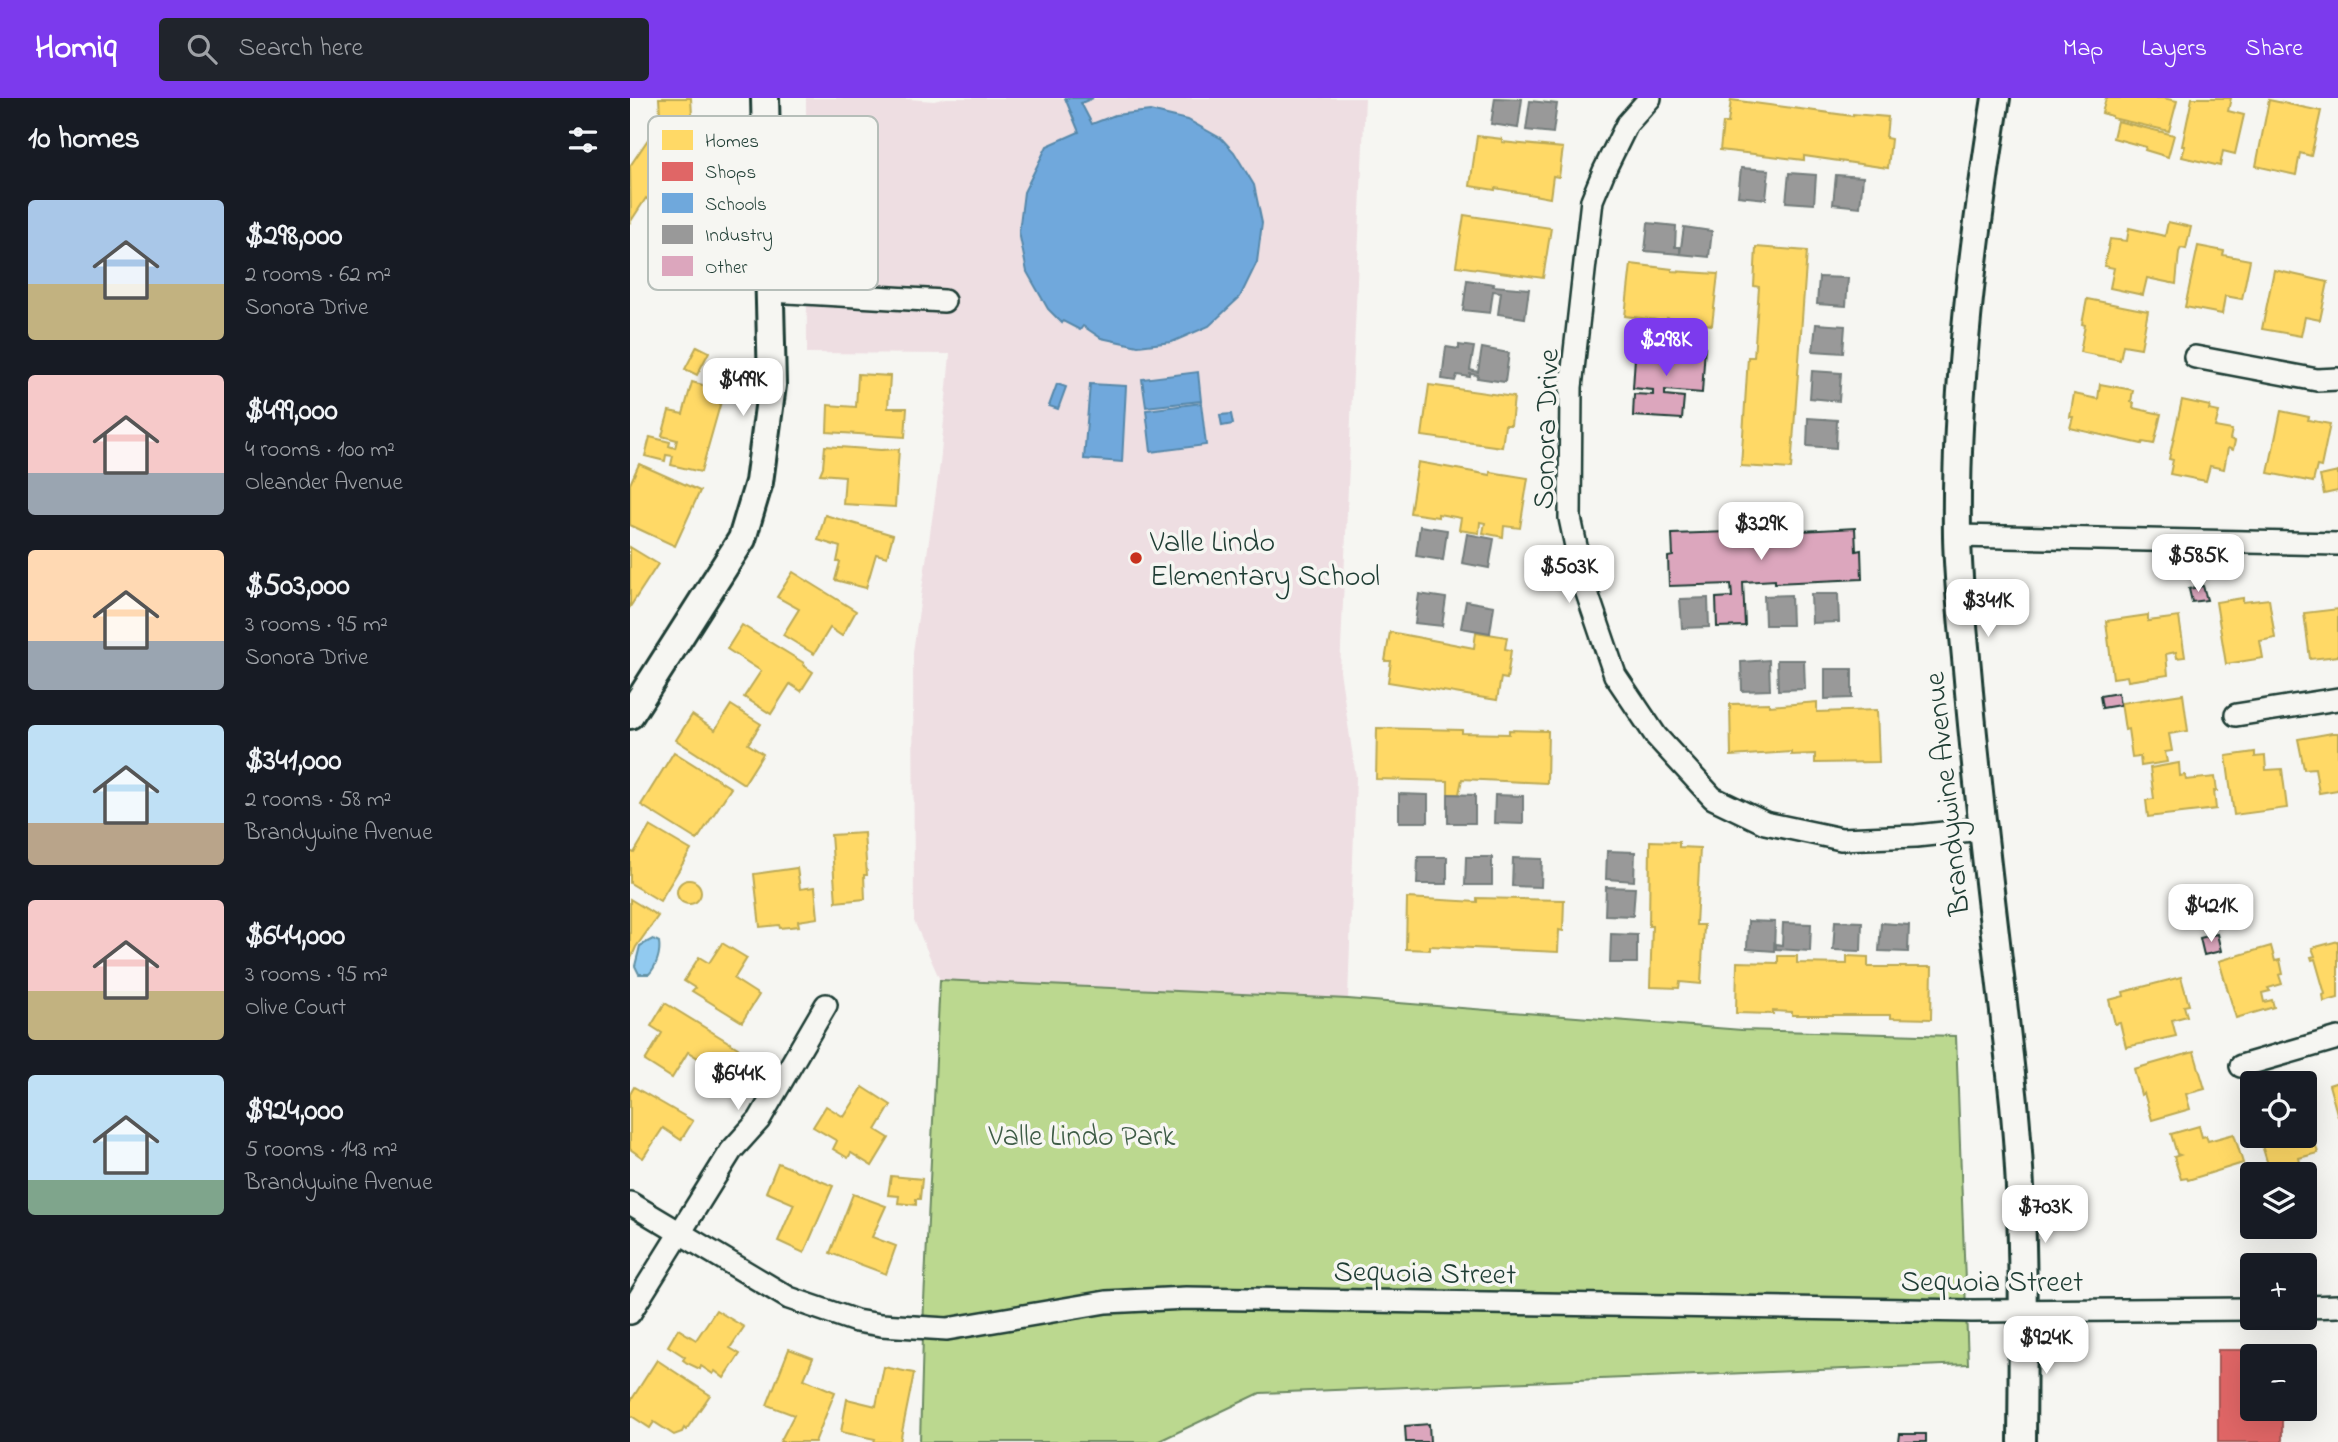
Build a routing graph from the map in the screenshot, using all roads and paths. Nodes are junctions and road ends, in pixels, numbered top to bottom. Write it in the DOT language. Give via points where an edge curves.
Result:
graph roads {
  1 [pos="765,98"];
  2 [pos="1650,98"];
  3 [pos="1996,98"];
  4 [pos="765,116"];
  5 [pos="770,291"];
  6 [pos="944,301"];
  7 [pos="2195,357"];
  8 [pos="2338,379"];
  9 [pos="1957,536"];
  10 [pos="2338,544"];
  11 [pos="2338,699"];
  12 [pos="630,715"];
  13 [pos="2236,715"];
  14 [pos="1981,829"];
  15 [pos="826,1005"];
  16 [pos="2338,1038"];
  17 [pos="2241,1066"];
  18 [pos="630,1203"];
  19 [pos="680,1234"];
  20 [pos="2338,1306"];
  21 [pos="2317,1307"];
  22 [pos="2240,1309"];
  23 [pos="2023,1312"];
  24 [pos="630,1313"];
  25 [pos="2022,1442"];
  1 -- 4 [label="street"];
  2 -- 14 [label="street, Sonora Drive" via="1627,124 1592,200 1571,387 1570,518 1584,584 1615,675 1656,736 1713,798 1765,823 1841,839"];
  3 -- 9 [label="street, Brandywine Avenue" via="1975,229 1962,358"];
  5 -- 6 [label="street"];
  5 -- 12 [label="street" via="772,386 759,482 742,539"];
  7 -- 8 [label="street" via="2317,380"];
  9 -- 10 [label="street"];
  9 -- 14 [label="street, Brandywine Avenue"];
  11 -- 13 [label="street"];
  14 -- 23 [label="street, Brandywine Avenue" via="2014,1104"];
  15 -- 19 [label="street" via="759,1120 731,1151"];
  16 -- 17 [label="street"];
  18 -- 19 [label="street, Sequoia Street"];
  19 -- 23 [label="street, Sequoia Street" via="789,1298 856,1321 914,1328 947,1329 1106,1302 1186,1297"];
  19 -- 24 [label="street"];
  20 -- 21 [label="street"];
  22 -- 23 [label="street, Sequoia Street"];
  23 -- 25 [label="street, Brandywine Avenue"];
}
